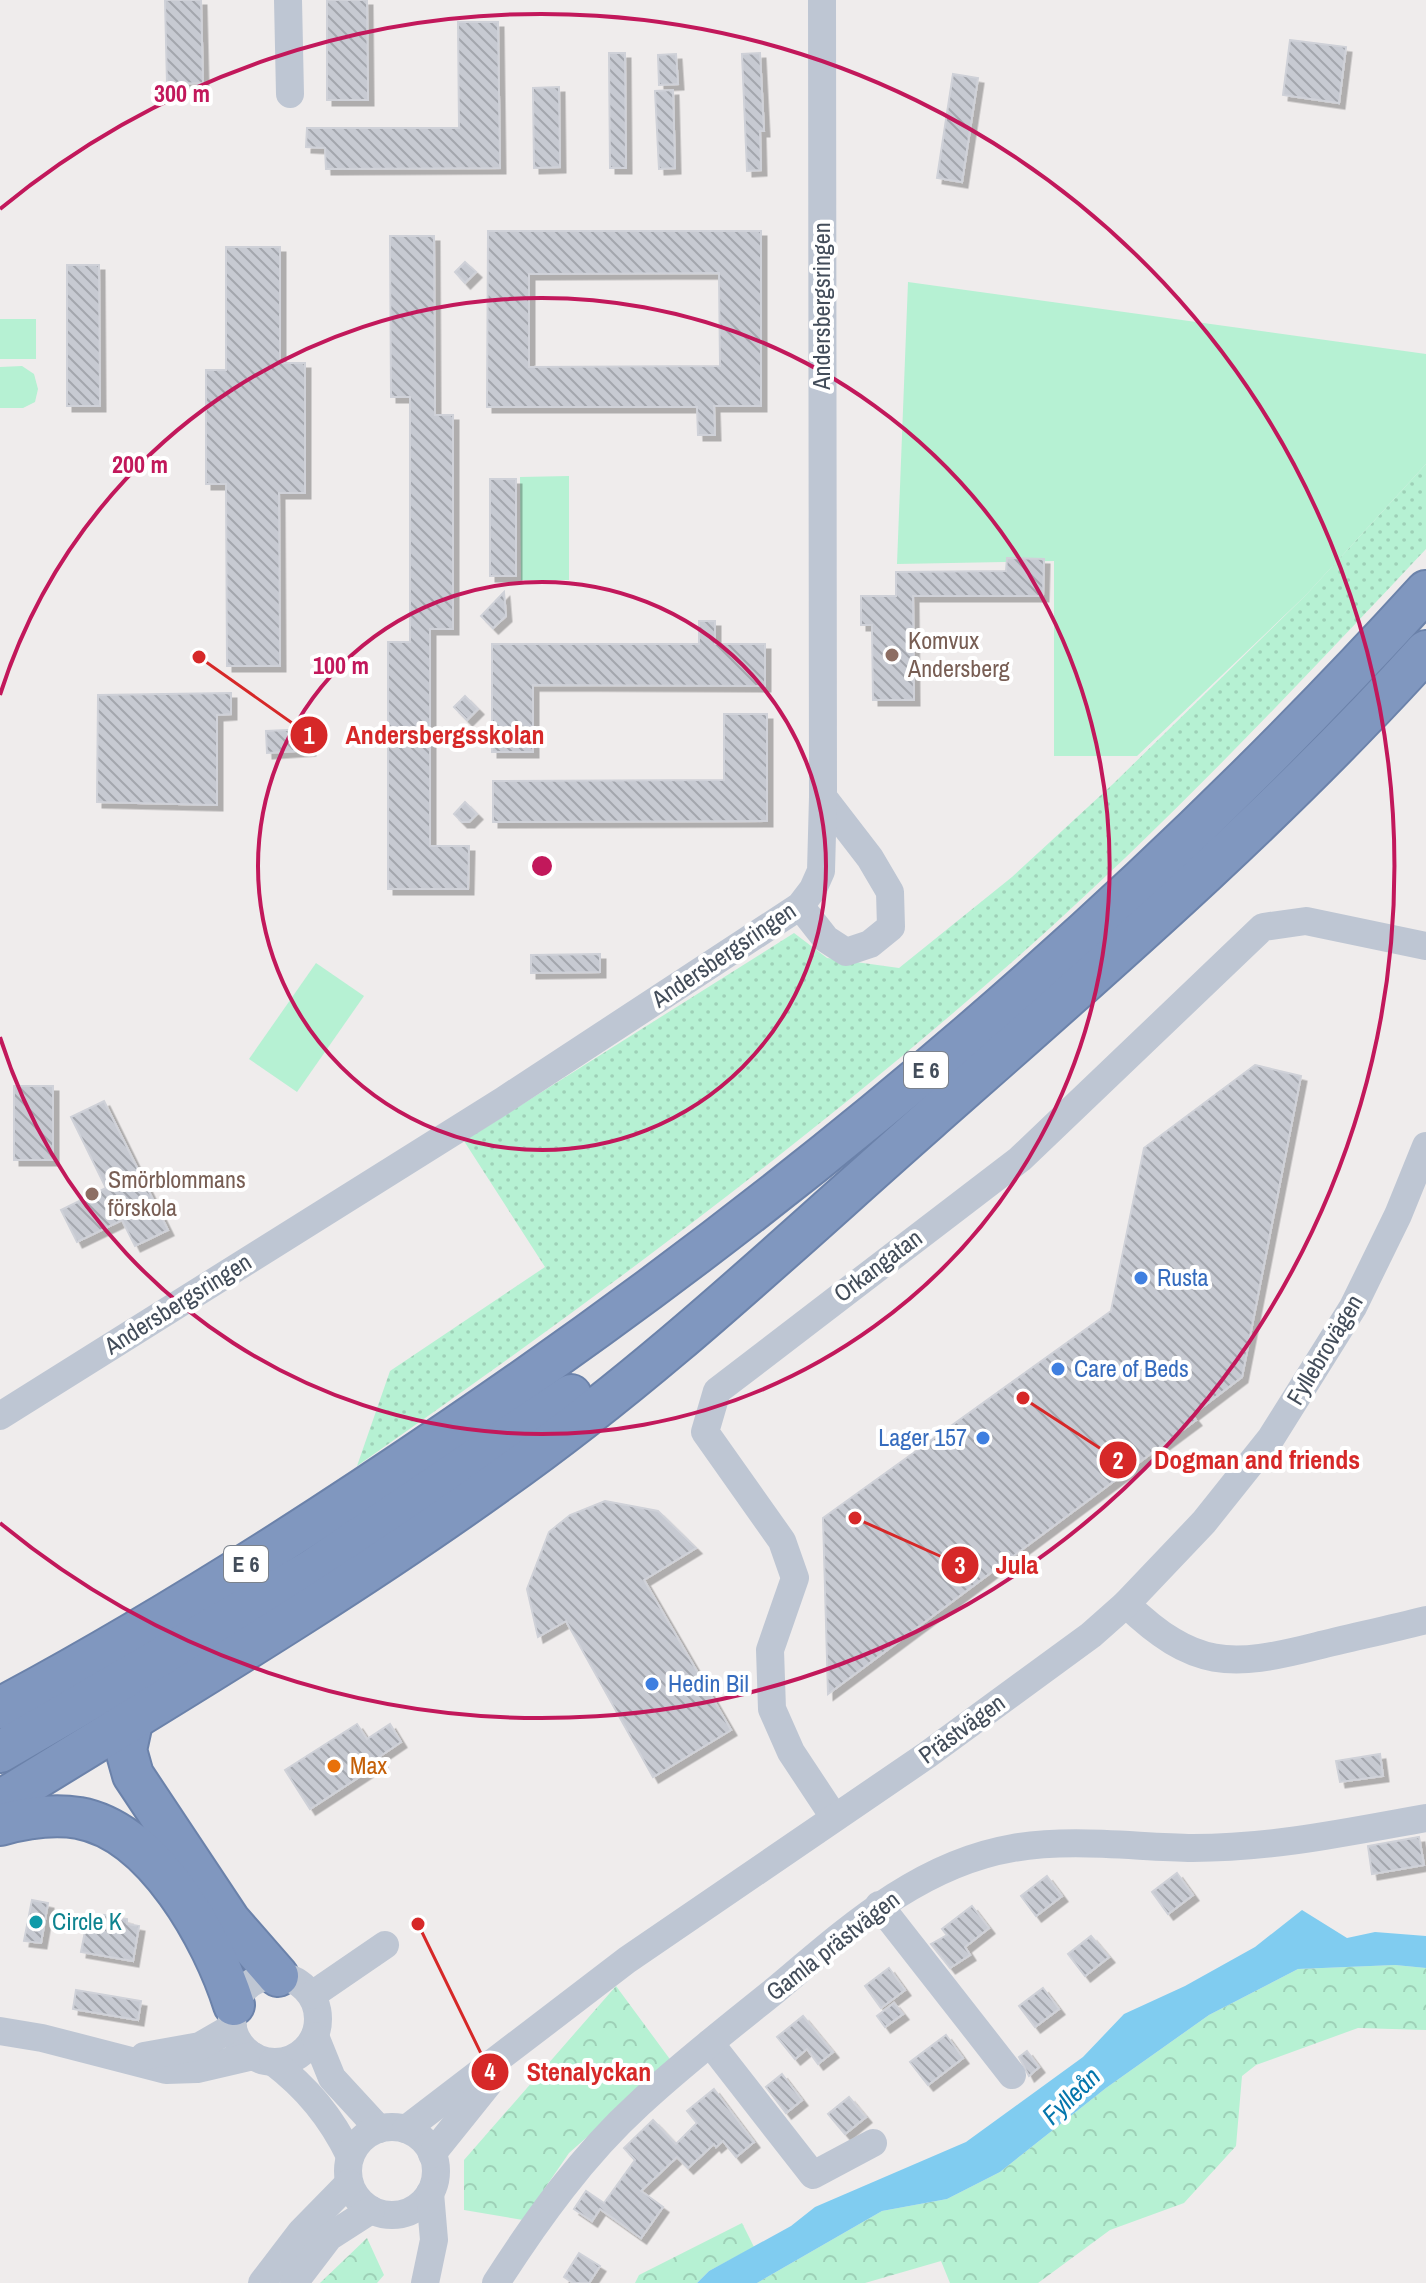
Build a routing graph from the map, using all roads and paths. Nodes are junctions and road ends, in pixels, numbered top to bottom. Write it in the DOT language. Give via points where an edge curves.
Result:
graph roads {
  1 [pos="288,0"];
  2 [pos="822,0"];
  3 [pos="290,94"];
  4 [pos="1426,591"];
  5 [pos="1426,651"];
  6 [pos="823,797"];
  7 [pos="800,906"];
  8 [pos="1426,946"];
  9 [pos="923,1125"];
  10 [pos="1426,1146"];
  11 [pos="0,1416"];
  12 [pos="1126,1604"];
  13 [pos="1426,1620"];
  14 [pos="118,1641"];
  15 [pos="0,1682"];
  16 [pos="0,1708"];
  17 [pos="133,1718"];
  18 [pos="0,1752"];
  19 [pos="0,1801"];
  20 [pos="834,1817"];
  21 [pos="1426,1818"];
  22 [pos="0,1825"];
  23 [pos="879,1905"];
  24 [pos="385,1945"];
  25 [pos="295,1986"];
  26 [pos="234,2016"];
  27 [pos="0,2031"];
  28 [pos="315,2036"];
  29 [pos="531,2036"];
  30 [pos="710,2043"];
  31 [pos="126,2058"];
  32 [pos="263,2059"];
  33 [pos="1012,2075"];
  34 [pos="392,2129"];
  35 [pos="873,2143"];
  36 [pos="432,2154"];
  37 [pos="349,2169"];
  38 [pos="430,2193"];
  39 [pos="382,2213"];
  40 [pos="431,2255"];
  41 [pos="262,2283"];
  42 [pos="294,2283"];
  43 [pos="425,2283"];
  44 [pos="496,2283"];
  1 -- 3 [label="street"];
  2 -- 6 [label="street, Andersbergsringen"];
  4 -- 14 [label="highway, E 6" via="1238,787 1085,932 737,1224 546,1366 359,1493"];
  5 -- 9 [label="highway, E 6" via="1278,803 1109,962"];
  6 -- 7 [label="street, Andersbergsringen" via="821,871"];
  6 -- 7 [label="street" via="890,892 891,927 870,944 846,952 826,939"];
  7 -- 11 [label="street, Andersbergsringen" via="504,1100"];
  8 -- 20 [label="street, Orkangatan" via="1306,921 1263,927 1020,1159 717,1391 705,1432 782,1541 795,1578 770,1650 772,1709 791,1752"];
  9 -- 17 [label="highway" via="721,1308 585,1418 356,1579"];
  9 -- 18 [label="highway, E 6" via="764,1252 546,1413 312,1570"];
  10 -- 12 [label="street, Fyllebrovägen" via="1353,1307 1279,1426 1204,1522"];
  12 -- 13 [label="street" via="1178,1645 1203,1656 1244,1662"];
  12 -- 20 [label="street, Prästvägen" via="965,1728"];
  14 -- 15 [label="highway"];
  14 -- 16 [label="highway, E 6"];
  17 -- 19 [label="highway"];
  17 -- 25 [label="highway" via="126,1750 133,1775 230,1921"];
  20 -- 29 [label="street, Prästvägen" via="627,1960"];
  21 -- 23 [label="street, Gamla prästvägen" via="1279,1845 1015,1847 974,1856"];
  22 -- 26 [label="highway" via="50,1816 80,1818 133,1844 158,1868 216,1953"];
  23 -- 30 [label="street, Gamla prästvägen"];
  23 -- 33 [label="street"];
  24 -- 25 [label="street"];
  25 -- 26 [label="street" via="256,1980 239,1995"];
  25 -- 28 [label="street" via="317,2008"];
  26 -- 31 [label="street" via="200,2046"];
  26 -- 32 [label="street" via="243,2048"];
  27 -- 31 [label="street"];
  28 -- 32 [label="street" via="298,2056"];
  28 -- 34 [label="street" via="332,2078"];
  29 -- 34 [label="street, Prästvägen"];
  29 -- 36 [label="street, Prästvägen"];
  30 -- 35 [label="street" via="813,2175"];
  30 -- 44 [label="street, Gamla prästvägen" via="637,2105 578,2168"];
  31 -- 32 [label="street" via="166,2070"];
  32 -- 37 [label="street" via="299,2082 322,2108"];
  34 -- 36 [label="street" via="426,2143"];
  34 -- 37 [label="street, Prästvägen" via="356,2144"];
  36 -- 38 [label="street" via="436,2174"];
  37 -- 39 [label="street" via="361,2203"];
  37 -- 41 [label="street, Prästvägen"];
  38 -- 39 [label="street" via="415,2209"];
  38 -- 40 [label="street" via="435,2227"];
  39 -- 40 [label="street" via="408,2225"];
  39 -- 42 [label="street" via="329,2237"];
  40 -- 43 [label="street"];
}
